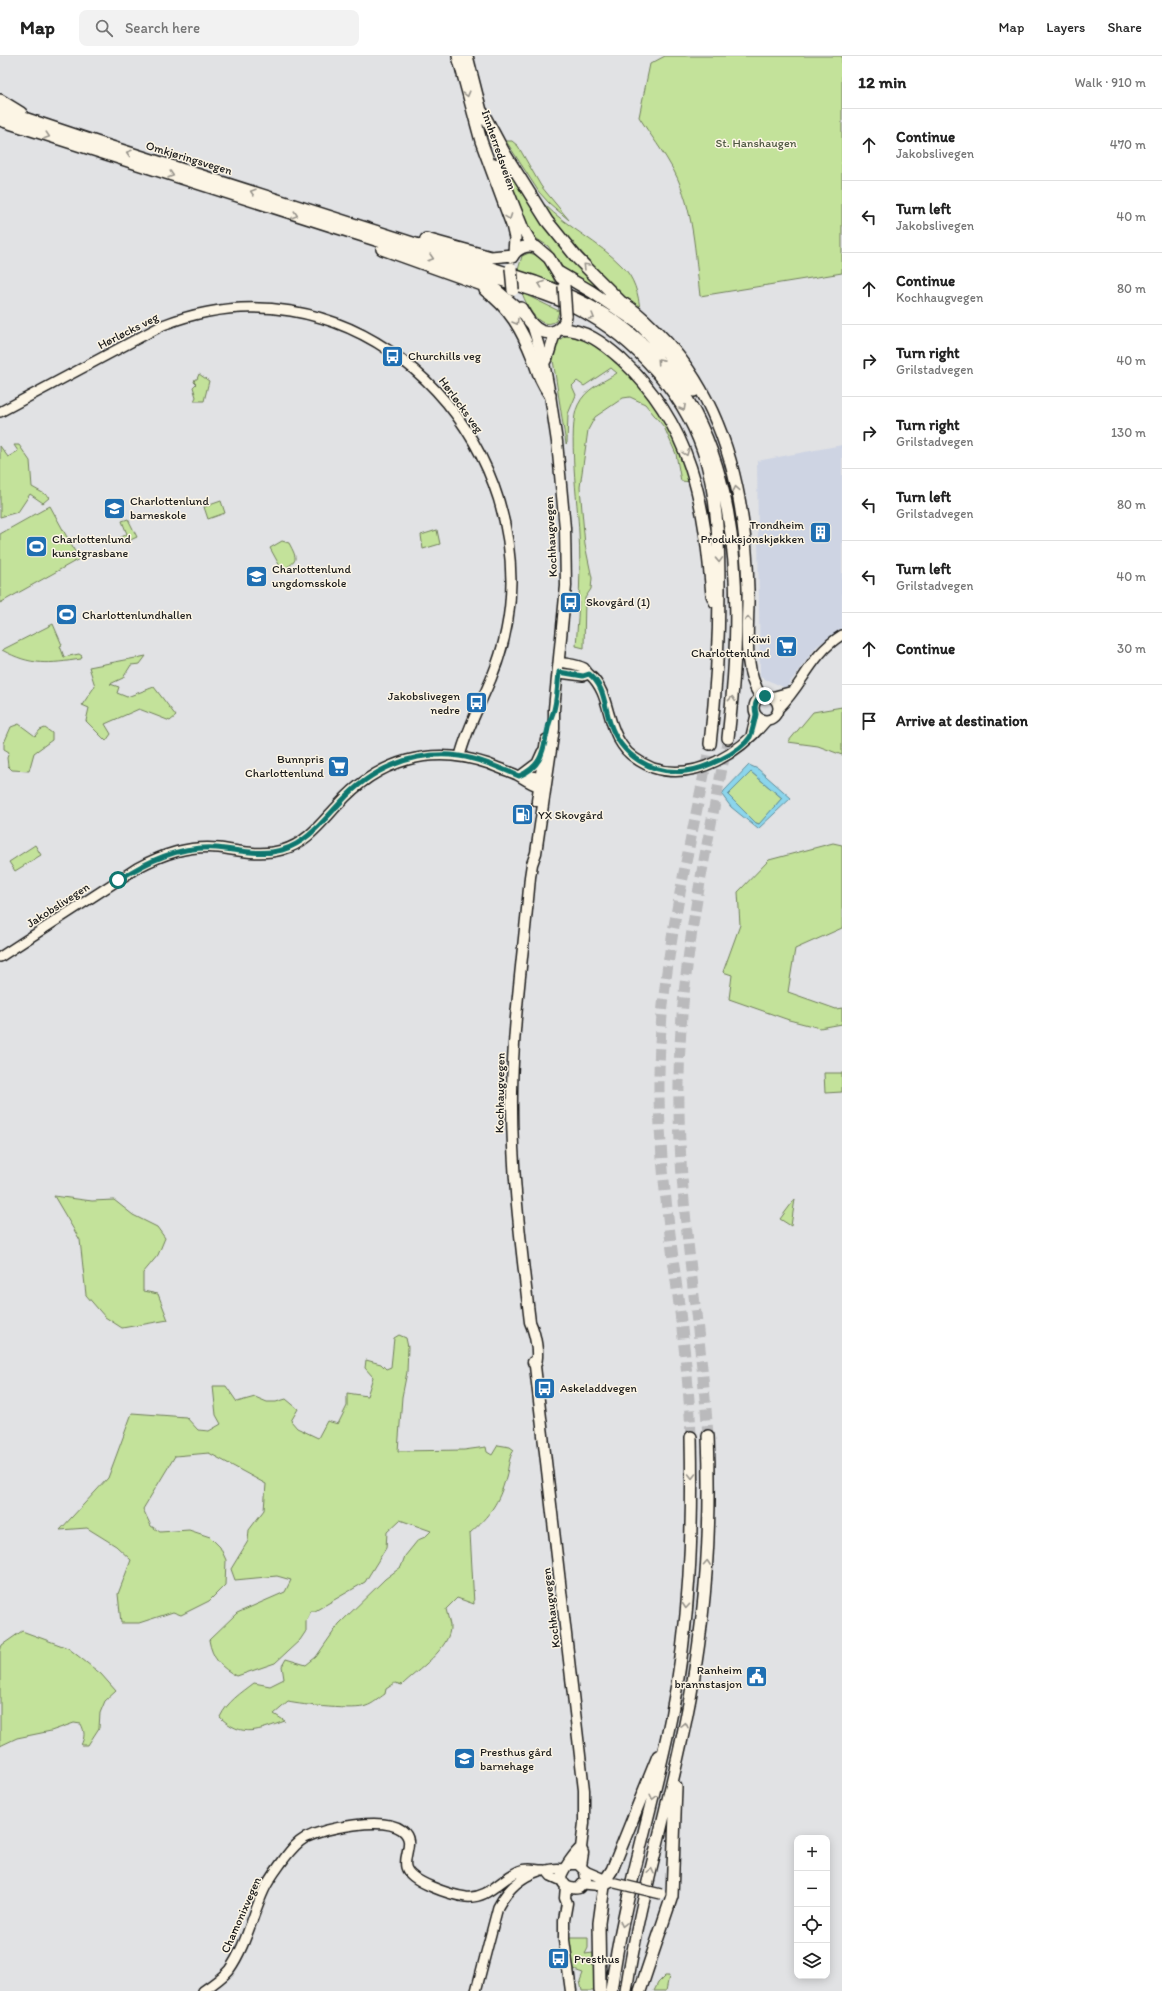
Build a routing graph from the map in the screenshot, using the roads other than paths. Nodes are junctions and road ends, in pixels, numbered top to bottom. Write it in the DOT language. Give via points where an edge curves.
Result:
graph roads {
  1 [pos="458,56"];
  2 [pos="467,56"];
  3 [pos="0,100"];
  4 [pos="0,110"];
  5 [pos="483,113"];
  6 [pos="29,120"];
  7 [pos="3,122"];
  8 [pos="369,233"];
  9 [pos="533,246"];
  10 [pos="514,254"];
  11 [pos="558,272"];
  12 [pos="480,283"];
  13 [pos="624,303"];
  14 [pos="524,314"];
  15 [pos="532,324"];
  16 [pos="639,324"];
  17 [pos="558,330"];
  18 [pos="544,363"];
  19 [pos="550,395"];
  20 [pos="0,412"];
  21 [pos="722,482"];
  22 [pos="719,610"];
  23 [pos="842,635"];
  24 [pos="560,662"];
  25 [pos="559,672"];
  26 [pos="589,674"];
  27 [pos="792,691"];
  28 [pos="766,697"];
  29 [pos="779,708"];
  30 [pos="554,709"];
  31 [pos="756,715"];
  32 [pos="767,720"];
  33 [pos="751,736"];
  34 [pos="728,738"];
  35 [pos="710,744"];
  36 [pos="545,749"];
  37 [pos="460,756"];
  38 [pos="521,775"];
  39 [pos="541,782"];
  40 [pos="0,957"];
  41 [pos="708,1436"];
  42 [pos="691,1437"];
  43 [pos="665,1746"];
  44 [pos="674,1777"];
  45 [pos="581,1848"];
  46 [pos="566,1866"];
  47 [pos="583,1868"];
  48 [pos="544,1870"];
  49 [pos="609,1882"];
  50 [pos="564,1884"];
  51 [pos="581,1886"];
  52 [pos="672,1896"];
  53 [pos="567,1903"];
  54 [pos="206,1990"];
  55 [pos="476,1991"];
  56 [pos="571,1991"];
  57 [pos="600,1991"];
  58 [pos="611,1991"];
  59 [pos="626,1991"];
  60 [pos="640,1991"];
  1 -- 10 [label="highway, Innherredsveien, one-way" via="481,141 512,225"];
  2 -- 5 [label="highway, Innherredsveien"];
  3 -- 6 [label="highway"];
  4 -- 6 [label="highway, Omkjøringsvegen"];
  5 -- 9 [label="highway, Innherredsveien" via="484,127 498,165 523,229"];
  13 -- 5 [label="highway, one-way" via="578,258 547,221"];
  8 -- 6 [label="highway, Omkjøringsvegen, one-way"];
  7 -- 8 [label="highway, Omkjøringsvegen, one-way"];
  8 -- 10 [label="highway" via="394,231 491,257"];
  8 -- 12 [label="highway" via="386,251"];
  21 -- 8 [label="highway, one-way" via="707,437 675,380 647,348 616,321 580,300 552,288"];
  8 -- 22 [label="highway, one-way" via="574,307 610,328 653,366 680,403 699,440 706,462 717,519"];
  9 -- 10 [label="highway" via="523,247"];
  9 -- 11 [label="highway" via="546,254"];
  10 -- 14 [label="highway, Innherredsveien, bridge" via="511,268 513,290"];
  11 -- 16 [label="highway"];
  11 -- 17 [label="highway, bridge" via="564,286 566,315"];
  12 -- 14 [label="highway" via="502,293"];
  12 -- 19 [label="highway, one-way" via="506,308 515,321 541,383"];
  13 -- 16 [label="highway"];
  28 -- 13 [label="highway, one-way" via="753,683 749,663 747,572 740,508 734,476 721,433 690,371 666,341 633,308"];
  14 -- 15 [label="highway"];
  15 -- 17 [label="highway" via="541,331"];
  15 -- 18 [label="main road, Kochhaugvegen"];
  16 -- 21 [label="highway" via="678,366 705,412 719,446"];
  17 -- 18 [label="main road" via="552,339 548,358"];
  17 -- 22 [label="highway, one-way" via="582,332 615,354 637,375 669,418 685,450 699,492 707,536 712,595"];
  18 -- 19 [label="main road, Kochhaugvegen"];
  19 -- 24 [label="main road, Kochhaugvegen" via="559,462 566,550 566,592"];
  20 -- 37 [label="street, Hørløcks veg" via="163,325 220,310 260,308 306,313 356,330 400,358 426,379 467,432 488,470 507,531 511,581 506,630 496,665 468,728"];
  34 -- 21 [label="highway, one-way" via="734,681 736,600 732,549"];
  22 -- 35 [label="highway"];
  23 -- 27 [label="street" via="822,650"];
  24 -- 25 [label="main road, Kochhaugvegen"];
  24 -- 26 [label="street" via="585,669"];
  25 -- 26 [label="street" via="583,676"];
  25 -- 30 [label="main road, Kochhaugvegen"];
  26 -- 33 [label="street" via="602,689 610,723 617,739 631,756 650,766 674,772 696,769 731,753"];
  27 -- 28 [label="street"];
  27 -- 29 [label="street" via="790,697"];
  28 -- 29 [label="street" via="777,701"];
  28 -- 31 [label="street" via="755,704"];
  29 -- 32 [label="street" via="774,718"];
  30 -- 36 [label="main road, Kochhaugvegen"];
  30 -- 39 [label="main road, Kochhaugvegen" via="555,726"];
  31 -- 32 [label="street" via="762,720"];
  31 -- 33 [label="street"];
  32 -- 33 [label="street" via="756,734"];
  36 -- 38 [label="street" via="537,763"];
  36 -- 39 [label="main road, Kochhaugvegen"];
  37 -- 38 [label="street, Jakobslivegen"];
  37 -- 40 [label="street, Jakobslivegen" via="412,758 383,769 354,789 306,838 289,848 258,853 198,848 177,851 153,860"];
  38 -- 39 [label="street, Jakobslivegen" via="521,779"];
  39 -- 45 [label="main road, Kochhaugvegen" via="536,853 532,864 516,1004 512,1093 517,1202 530,1322 537,1358 535,1366 584,1790"];
  44 -- 41 [label="highway, one-way" via="702,1621 709,1528"];
  42 -- 43 [label="highway, one-way" via="691,1527 686,1612 679,1674"];
  43 -- 49 [label="highway" via="655,1760"];
  43 -- 58 [label="highway, one-way" via="627,1906"];
  44 -- 52 [label="highway" via="677,1791"];
  59 -- 44 [label="highway, one-way" via="642,1908"];
  45 -- 46 [label="main road"];
  45 -- 47 [label="main road, Kochhaugvegen"];
  46 -- 47 [label="main road" via="575,1863"];
  46 -- 48 [label="street"];
  46 -- 50 [label="main road" via="561,1873"];
  47 -- 49 [label="street"];
  47 -- 51 [label="main road" via="586,1880"];
  48 -- 50 [label="street"];
  48 -- 54 [label="street, Chamonixvegen" via="533,1868 519,1871 489,1892 466,1897 419,1882 410,1874 406,1867 406,1859 410,1842 407,1835 399,1829 363,1824 311,1835 294,1847 270,1880 248,1932 228,1970"];
  48 -- 55 [label="street" via="528,1875 503,1897 498,1907"];
  49 -- 51 [label="street"];
  49 -- 52 [label="street, bridge"];
  49 -- 57 [label="highway" via="599,1923"];
  50 -- 51 [label="main road" via="572,1889"];
  50 -- 53 [label="main road"];
  51 -- 53 [label="main road" via="572,1901"];
  52 -- 60 [label="highway"];
  53 -- 56 [label="main road" via="564,1940"];
}
